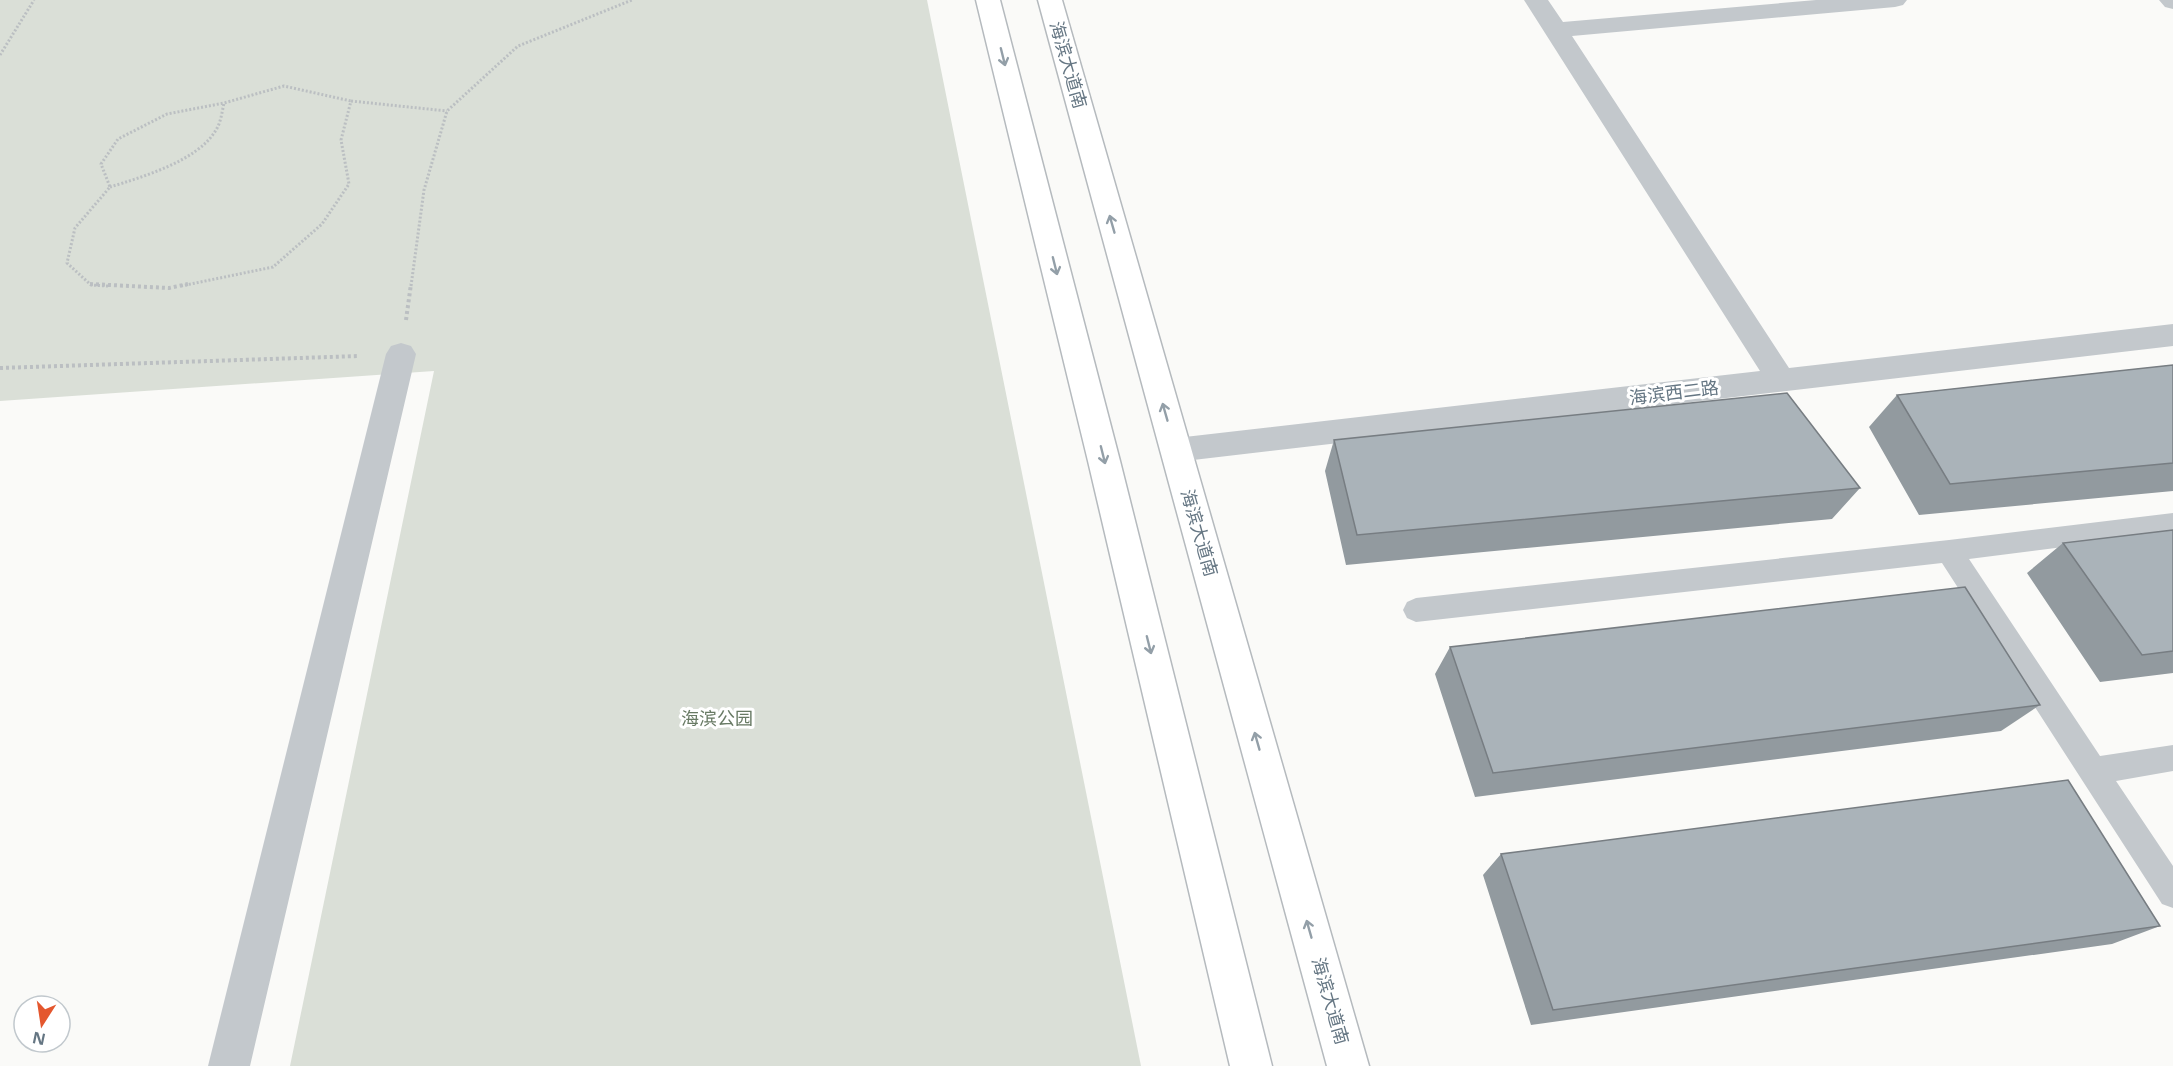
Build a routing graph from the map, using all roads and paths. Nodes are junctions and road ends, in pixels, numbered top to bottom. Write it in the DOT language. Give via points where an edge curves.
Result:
graph roads {
  1 [pos="34,0"];
  2 [pos="632,0"];
  3 [pos="988,0"];
  4 [pos="1050,0"];
  5 [pos="1536,0"];
  6 [pos="1895,0"];
  7 [pos="1556,30"];
  8 [pos="0,55"];
  9 [pos="351,101"];
  10 [pos="224,103"];
  11 [pos="447,111"];
  12 [pos="110,187"];
  13 [pos="2173,335"];
  14 [pos="401,354"];
  15 [pos="0,368"];
  16 [pos="1781,380"];
  17 [pos="1176,450"];
  18 [pos="2173,523"];
  19 [pos="1949,551"];
  20 [pos="1416,610"];
  21 [pos="2173,758"];
  22 [pos="2093,771"];
  23 [pos="2173,893"];
  24 [pos="229,1066"];
  25 [pos="1251,1066"];
  26 [pos="1348,1066"];
  1 -- 8 [label="path"];
  2 -- 11 [label="path" via="518,46"];
  3 -- 25 [label="main road, one-way"];
  17 -- 4 [label="main road, 海滨大道南, one-way"];
  5 -- 7 [label="street"];
  6 -- 7 [label="street"];
  7 -- 16 [label="street"];
  9 -- 10 [label="path" via="284,86"];
  9 -- 11 [label="path"];
  9 -- 12 [label="path" via="341,140 349,184 322,224 273,267 169,288 91,285 68,263 75,228"];
  10 -- 12 [label="path" via="216,131 187,157"];
  10 -- 12 [label="path" via="167,114 118,139 101,164"];
  11 -- 14 [label="path" via="424,190"];
  13 -- 16 [label="street, 海滨西二路"];
  14 -- 15 [label="path"];
  14 -- 24 [label="street"];
  16 -- 17 [label="street, 海滨西二路"];
  26 -- 17 [label="main road, 海滨大道南, one-way"];
  18 -- 19 [label="lane"];
  19 -- 20 [label="lane"];
  19 -- 22 [label="lane"];
  21 -- 22 [label="lane"];
  22 -- 23 [label="lane"];
}
